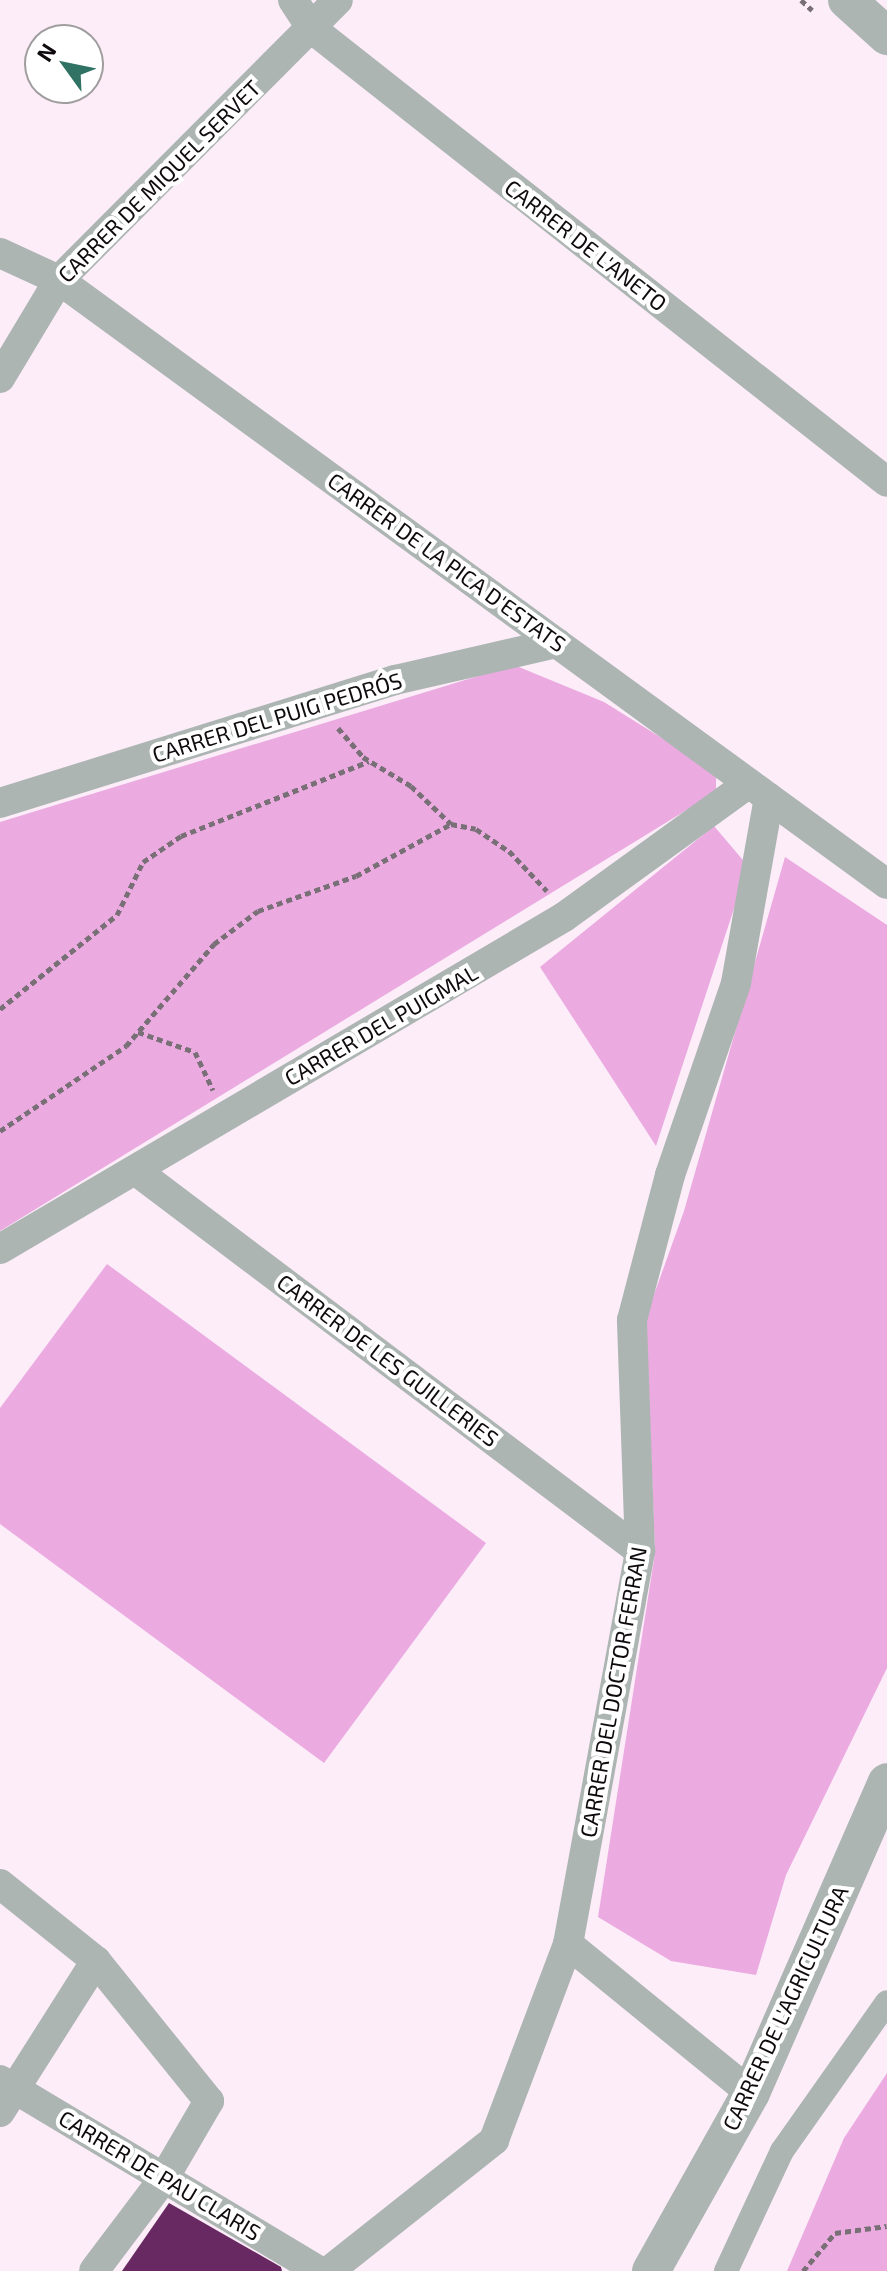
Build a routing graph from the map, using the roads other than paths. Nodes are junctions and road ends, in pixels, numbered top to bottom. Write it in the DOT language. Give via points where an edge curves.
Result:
graph roads {
  1 [pos="293,0"];
  2 [pos="338,0"];
  3 [pos="847,0"];
  4 [pos="311,28"];
  5 [pos="887,36"];
  6 [pos="0,253"];
  7 [pos="59,280"];
  8 [pos="0,378"];
  9 [pos="887,482"];
  10 [pos="557,643"];
  11 [pos="759,790"];
  12 [pos="0,803"];
  13 [pos="887,884"];
  14 [pos="135,1170"];
  15 [pos="0,1249"];
  16 [pos="640,1551"];
  17 [pos="887,1782"];
  18 [pos="0,1884"];
  19 [pos="568,1944"];
  20 [pos="96,1961"];
  21 [pos="887,2002"];
  22 [pos="5,2093"];
  23 [pos="751,2093"];
  24 [pos="164,2178"];
  25 [pos="94,2271"];
  26 [pos="319,2271"];
  27 [pos="329,2271"];
  28 [pos="651,2271"];
  29 [pos="726,2271"];
  1 -- 4 [label="street, CARRER DE L'ANETO"];
  2 -- 4 [label="street, CARRER DE MIQUEL SERVET"];
  3 -- 5 [label="street"];
  4 -- 7 [label="street, CARRER DE MIQUEL SERVET"];
  4 -- 9 [label="street, CARRER DE L'ANETO"];
  6 -- 7 [label="street, CARRER DE LA PICA D'ESTATS"];
  7 -- 8 [label="street, CARRER DE MIQUEL SERVET"];
  7 -- 10 [label="street, CARRER DE LA PICA D'ESTATS"];
  10 -- 11 [label="street, CARRER DE LA PICA D'ESTATS"];
  10 -- 12 [label="street, CARRER DEL PUIG PEDRÓS" via="326,701"];
  11 -- 13 [label="street, CARRER DE LA PICA D'ESTATS"];
  11 -- 14 [label="street, CARRER DEL PUIGMAL" via="564,917"];
  11 -- 16 [label="street, CARRER DEL DOCTOR FERRAN" via="736,983 670,1175 632,1320"];
  14 -- 15 [label="street, CARRER DEL PUIGMAL"];
  14 -- 16 [label="street, CARRER DE LES GUILLERIES"];
  16 -- 19 [label="street, CARRER DEL DOCTOR FERRAN"];
  17 -- 23 [label="street, CARRER DE L'AGRICULTURA"];
  18 -- 20 [label="street"];
  19 -- 23 [label="street"];
  19 -- 27 [label="street, CARRER DEL DOCTOR FERRAN" via="494,2140"];
  20 -- 22 [label="street"];
  20 -- 24 [label="street" via="209,2101"];
  21 -- 29 [label="street" via="782,2151"];
  22 -- 24 [label="street, CARRER DE PAU CLARIS"];
  23 -- 28 [label="street, CARRER DE L'AGRICULTURA"];
  24 -- 25 [label="street"];
  24 -- 26 [label="street, CARRER DE PAU CLARIS"];
}
